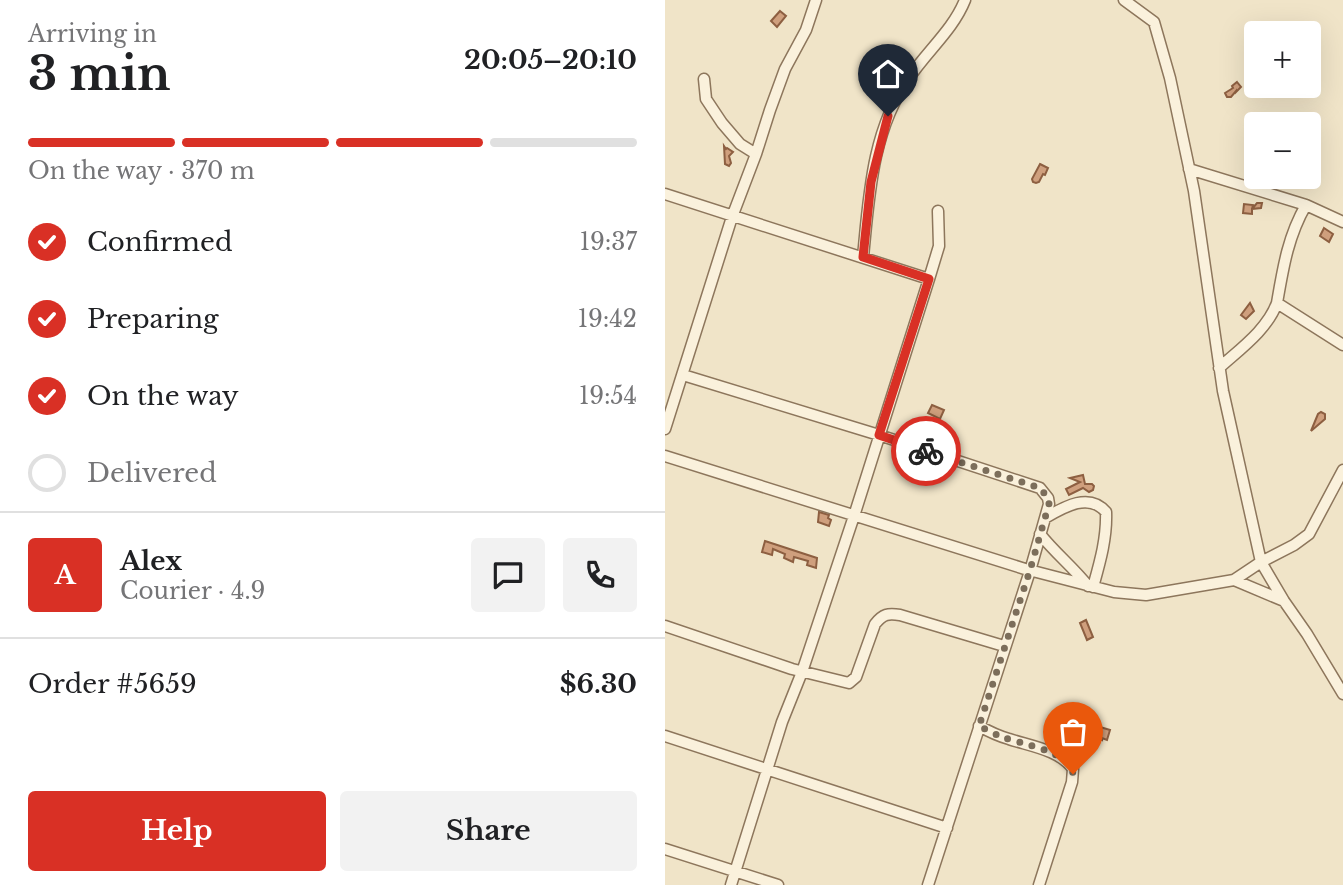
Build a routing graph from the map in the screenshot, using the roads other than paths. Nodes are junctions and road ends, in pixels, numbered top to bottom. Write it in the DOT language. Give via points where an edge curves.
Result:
graph roads {
  1 [pos="816,0"];
  2 [pos="965,0"];
  3 [pos="1124,0"];
  4 [pos="704,79"];
  5 [pos="757,154"];
  6 [pos="1189,169"];
  7 [pos="665,194"];
  8 [pos="1305,205"];
  9 [pos="938,211"];
  10 [pos="733,216"];
  11 [pos="1343,222"];
  12 [pos="863,257"];
  13 [pos="929,279"];
  14 [pos="1277,303"];
  15 [pos="1343,345"];
  16 [pos="1219,368"];
  17 [pos="683,375"];
  18 [pos="665,429"];
  19 [pos="879,435"];
  20 [pos="665,456"];
  21 [pos="1343,470"];
  22 [pos="854,516"];
  23 [pos="1045,518"];
  24 [pos="1040,534"];
  25 [pos="1261,562"];
  26 [pos="1030,570"];
  27 [pos="1234,580"];
  28 [pos="1091,587"];
  29 [pos="1284,601"];
  30 [pos="665,626"];
  31 [pos="1005,646"];
  32 [pos="802,671"];
  33 [pos="1343,694"];
  34 [pos="979,726"];
  35 [pos="665,736"];
  36 [pos="767,771"];
  37 [pos="947,828"];
  38 [pos="665,849"];
  39 [pos="735,872"];
  40 [pos="731,885"];
  41 [pos="778,885"];
  42 [pos="928,885"];
  43 [pos="1039,885"];
  1 -- 5 [label="street" via="779,83"];
  2 -- 12 [label="street" via="951,26 909,77 888,116 871,182"];
  3 -- 6 [label="street" via="1154,22"];
  4 -- 5 [label="street" via="706,99 722,122 740,144"];
  5 -- 10 [label="street"];
  6 -- 8 [label="street"];
  6 -- 16 [label="street"];
  7 -- 10 [label="street"];
  8 -- 11 [label="street"];
  8 -- 14 [label="street" via="1287,246"];
  9 -- 13 [label="street" via="939,246"];
  10 -- 12 [label="street"];
  10 -- 17 [label="street"];
  12 -- 13 [label="street"];
  13 -- 19 [label="street"];
  14 -- 15 [label="street"];
  14 -- 16 [label="street" via="1261,329"];
  16 -- 25 [label="street"];
  17 -- 18 [label="street"];
  17 -- 19 [label="street"];
  19 -- 22 [label="street"];
  19 -- 23 [label="street" via="1040,488 1048,498"];
  20 -- 22 [label="street"];
  21 -- 25 [label="street" via="1309,534"];
  22 -- 26 [label="street"];
  22 -- 32 [label="street"];
  23 -- 24 [label="street"];
  23 -- 28 [label="street" via="1084,500 1106,512 1104,546"];
  24 -- 26 [label="street"];
  24 -- 28 [label="street"];
  25 -- 27 [label="street"];
  25 -- 29 [label="street"];
  26 -- 28 [label="street"];
  26 -- 31 [label="street"];
  27 -- 28 [label="street" via="1146,595"];
  27 -- 29 [label="street"];
  29 -- 33 [label="street"];
  30 -- 32 [label="street"];
  31 -- 32 [label="street" via="885,614 875,624 856,677 849,683"];
  31 -- 34 [label="street"];
  32 -- 36 [label="street"];
  34 -- 37 [label="street"];
  34 -- 43 [label="street" via="1049,752 1073,769"];
  35 -- 36 [label="street"];
  36 -- 37 [label="street"];
  36 -- 39 [label="street"];
  37 -- 42 [label="street"];
  38 -- 39 [label="street"];
  39 -- 40 [label="street"];
  39 -- 41 [label="street"];
}
